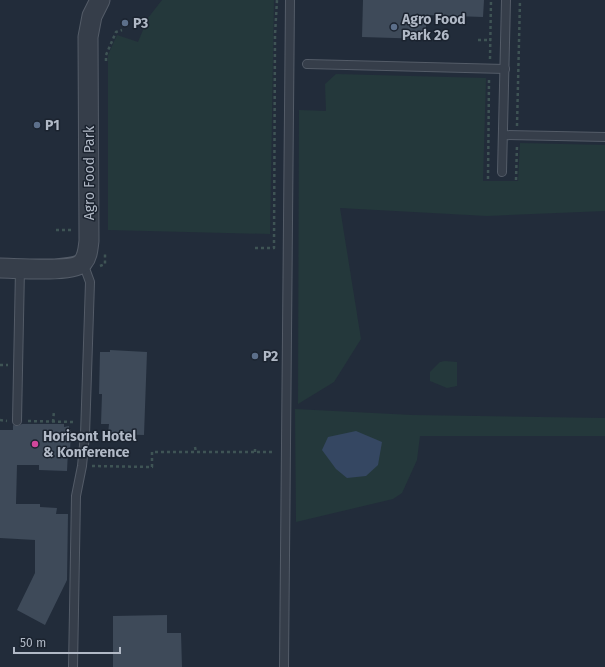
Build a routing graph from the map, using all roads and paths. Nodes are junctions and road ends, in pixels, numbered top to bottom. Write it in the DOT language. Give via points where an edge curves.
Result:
graph roads {
  1 [pos="100,0"];
  2 [pos="277,0"];
  3 [pos="290,0"];
  4 [pos="491,0"];
  5 [pos="506,0"];
  6 [pos="520,0"];
  7 [pos="478,40"];
  8 [pos="491,40"];
  9 [pos="307,64"];
  10 [pos="490,69"];
  11 [pos="505,69"];
  12 [pos="503,135"];
  13 [pos="517,135"];
  14 [pos="605,136"];
  15 [pos="502,172"];
  16 [pos="488,179"];
  17 [pos="516,180"];
  18 [pos="255,248"];
  19 [pos="83,263"];
  20 [pos="0,268"];
  21 [pos="20,268"];
  22 [pos="54,411"];
  23 [pos="0,420"];
  24 [pos="17,421"];
  25 [pos="53,422"];
  26 [pos="85,422"];
  27 [pos="195,447"];
  28 [pos="255,447"];
  29 [pos="196,452"];
  30 [pos="255,452"];
  31 [pos="286,452"];
  32 [pos="82,466"];
  33 [pos="73,667"];
  34 [pos="284,667"];
  1 -- 19 [label="street, Agro Food Park" via="92,16 88,37 89,241 88,254"];
  2 -- 18 [label="path" via="274,248"];
  3 -- 31 [label="lane"];
  4 -- 8 [label="path"];
  5 -- 11 [label="lane"];
  6 -- 13 [label="path"];
  7 -- 8 [label="path"];
  8 -- 10 [label="path"];
  9 -- 10 [label="lane"];
  10 -- 11 [label="lane"];
  10 -- 16 [label="path"];
  11 -- 12 [label="lane"];
  12 -- 13 [label="lane"];
  12 -- 15 [label="lane"];
  13 -- 14 [label="lane"];
  13 -- 17 [label="path"];
  19 -- 21 [label="street" via="63,269"];
  19 -- 26 [label="lane" via="90,282"];
  20 -- 21 [label="street"];
  21 -- 24 [label="lane"];
  22 -- 25 [label="path"];
  23 -- 24 [label="path"];
  24 -- 25 [label="path"];
  25 -- 26 [label="path"];
  26 -- 32 [label="lane"];
  27 -- 29 [label="path"];
  28 -- 30 [label="path"];
  29 -- 30 [label="path"];
  29 -- 32 [label="path" via="152,452 152,467"];
  30 -- 31 [label="path"];
  31 -- 34 [label="lane"];
  32 -- 33 [label="lane" via="76,496"];
}
